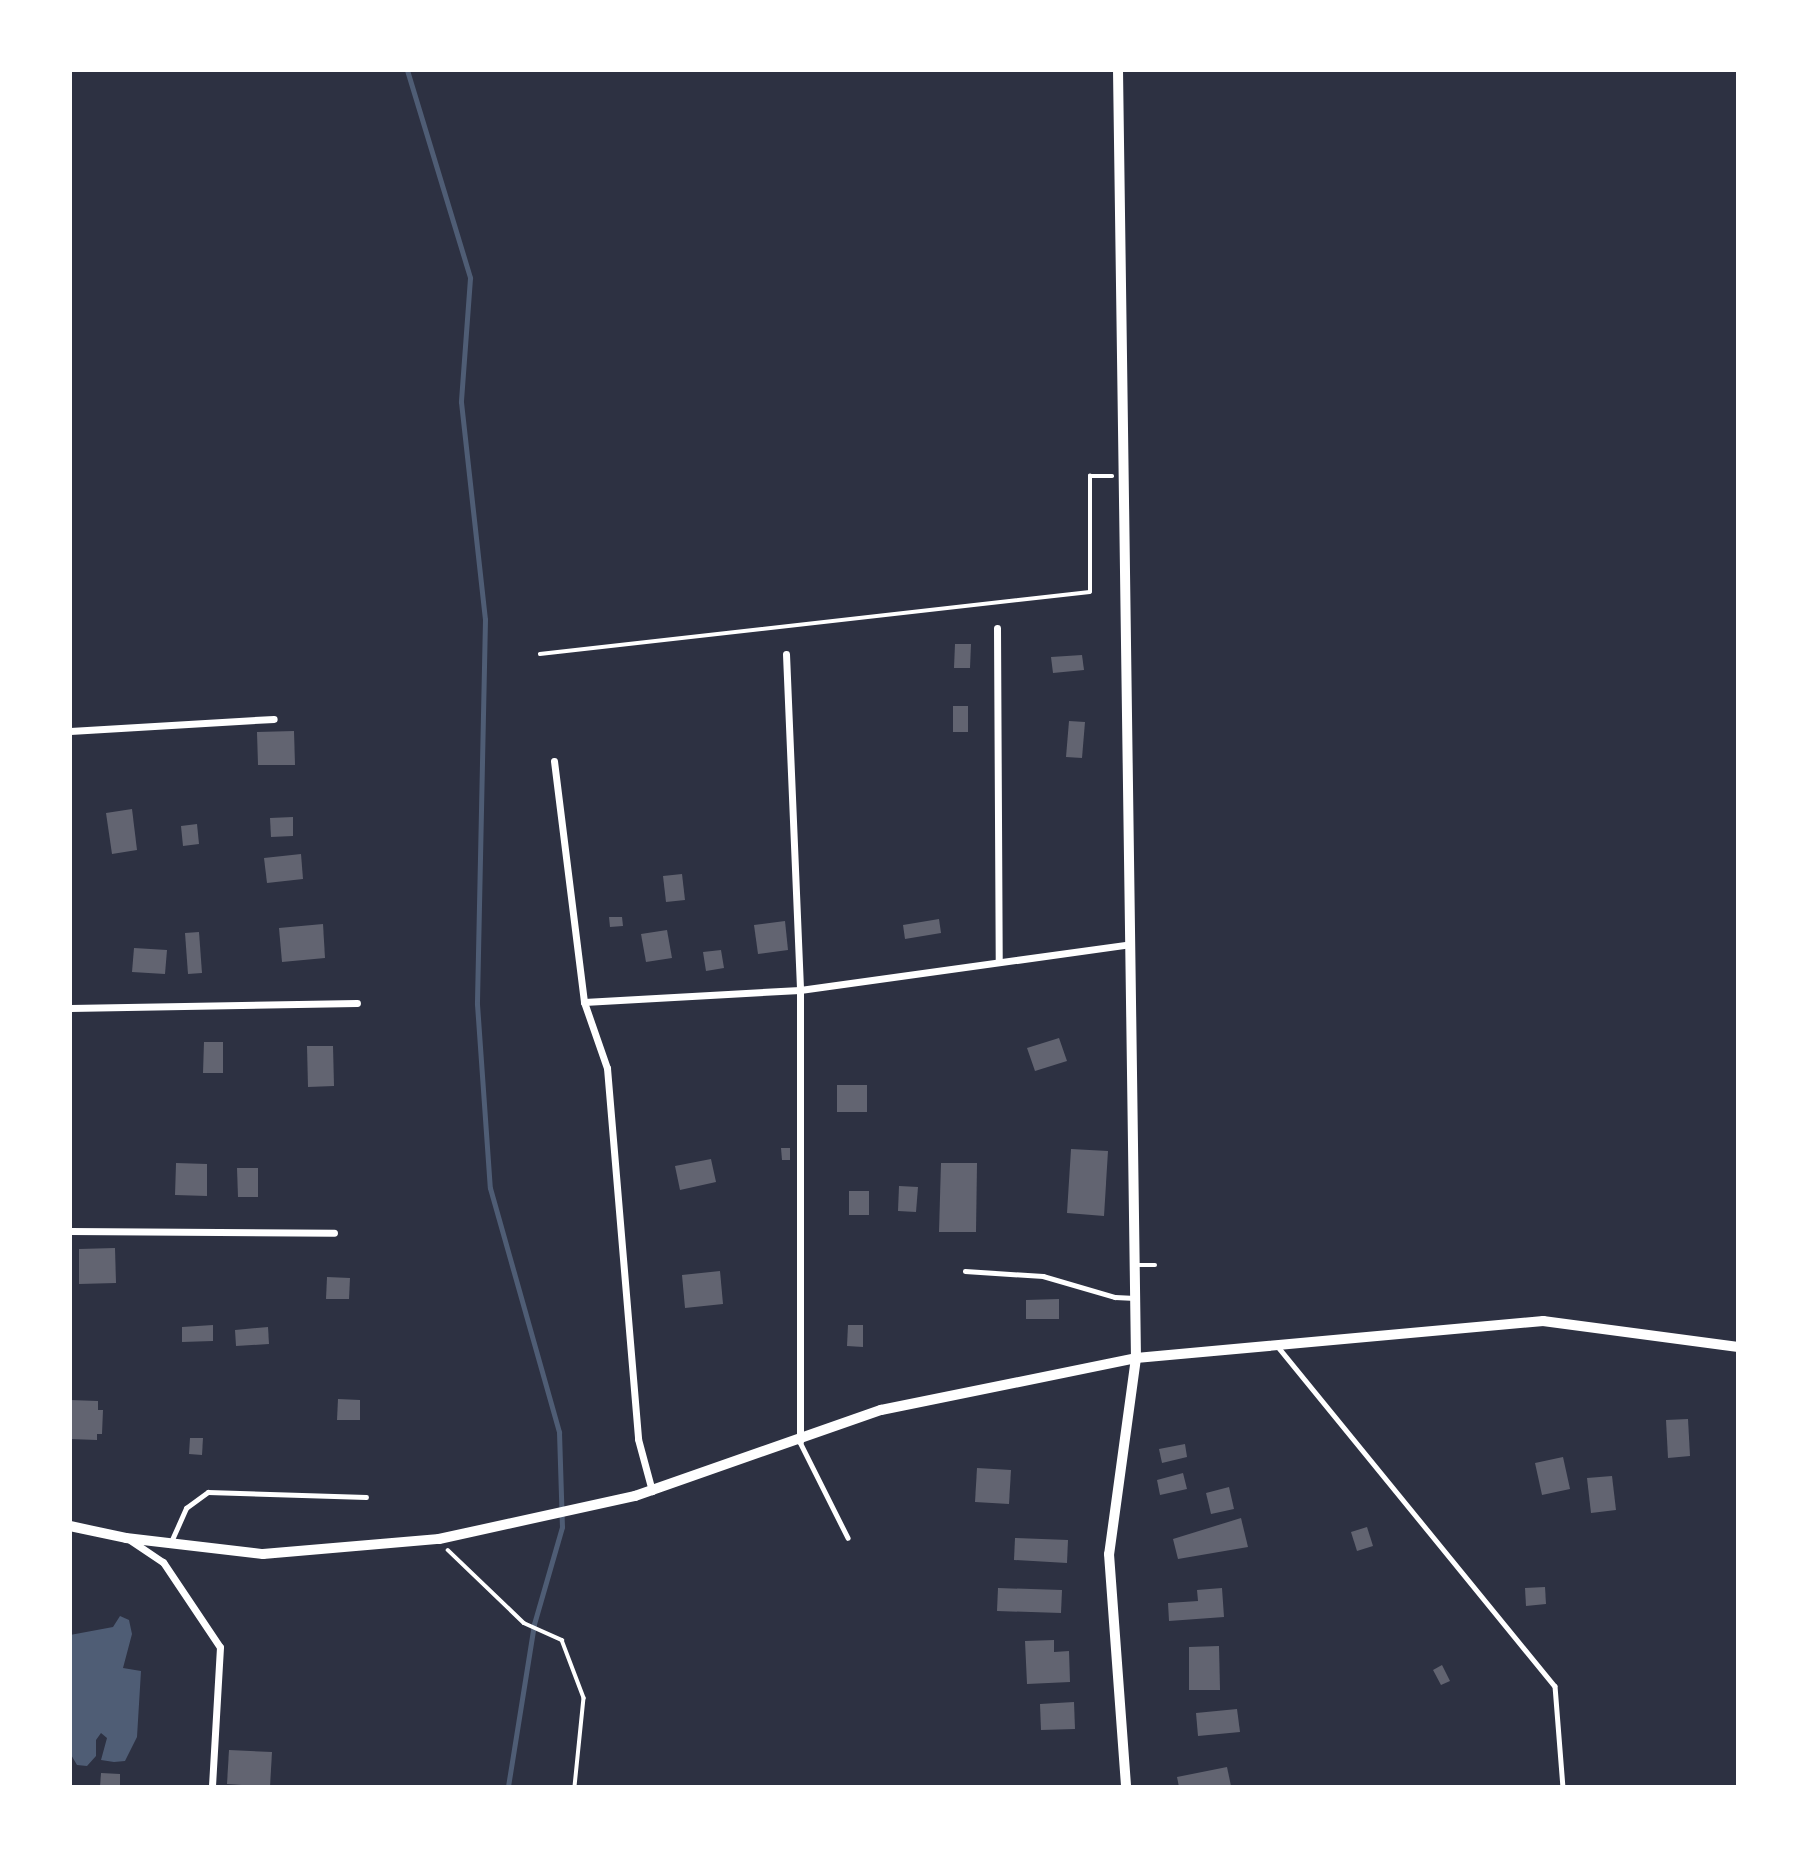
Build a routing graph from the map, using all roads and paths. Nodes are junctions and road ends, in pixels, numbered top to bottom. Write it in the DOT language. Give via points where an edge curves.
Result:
graph roads {
  1 [pos="1118,70"];
  2 [pos="1124,476"];
  3 [pos="997,628"];
  4 [pos="540,654"];
  5 [pos="786,654"];
  6 [pos="274,719"];
  7 [pos="70,731"];
  8 [pos="554,761"];
  9 [pos="1130,944"];
  10 [pos="999,960"];
  11 [pos="800,990"];
  12 [pos="70,999"];
  13 [pos="584,1002"];
  14 [pos="357,1003"];
  15 [pos="70,1008"];
  16 [pos="70,1231"];
  17 [pos="334,1233"];
  18 [pos="1135,1265"];
  19 [pos="1155,1265"];
  20 [pos="965,1271"];
  21 [pos="1136,1298"];
  22 [pos="1278,1347"];
  23 [pos="1738,1347"];
  24 [pos="1136,1358"];
  25 [pos="800,1442"];
  26 [pos="652,1491"];
  27 [pos="366,1497"];
  28 [pos="70,1526"];
  29 [pos="126,1538"];
  30 [pos="848,1538"];
  31 [pos="439,1539"];
  32 [pos="170,1543"];
  33 [pos="212,1787"];
  34 [pos="575,1787"];
  35 [pos="1126,1787"];
  36 [pos="1563,1787"];
  1 -- 2 [label="street"];
  2 -- 4 [label="path" via="1090,476 1090,592"];
  2 -- 9 [label="street"];
  3 -- 10 [label="street"];
  5 -- 11 [label="street"];
  6 -- 7 [label="street"];
  8 -- 13 [label="street"];
  9 -- 10 [label="street"];
  9 -- 18 [label="street"];
  10 -- 11 [label="street"];
  11 -- 13 [label="street"];
  11 -- 25 [label="street"];
  12 -- 15 [label="street"];
  13 -- 26 [label="street" via="607,1068 638,1439"];
  14 -- 15 [label="street"];
  16 -- 17 [label="street"];
  18 -- 19 [label="lane"];
  18 -- 21 [label="street"];
  20 -- 21 [label="lane" via="1043,1276 1115,1297"];
  21 -- 24 [label="street"];
  22 -- 23 [label="street" via="1543,1321"];
  22 -- 24 [label="street"];
  22 -- 36 [label="lane" via="1555,1686"];
  24 -- 25 [label="street" via="881,1410"];
  24 -- 35 [label="street" via="1135,1392 1109,1555"];
  25 -- 26 [label="street"];
  25 -- 30 [label="lane"];
  26 -- 31 [label="street"];
  27 -- 32 [label="lane" via="208,1492 186,1508"];
  28 -- 29 [label="street"];
  29 -- 32 [label="street"];
  29 -- 33 [label="street" via="163,1562 220,1647"];
  31 -- 32 [label="street" via="262,1554"];
  31 -- 34 [label="path" via="487,1592 524,1623 562,1640 584,1698"];
}
